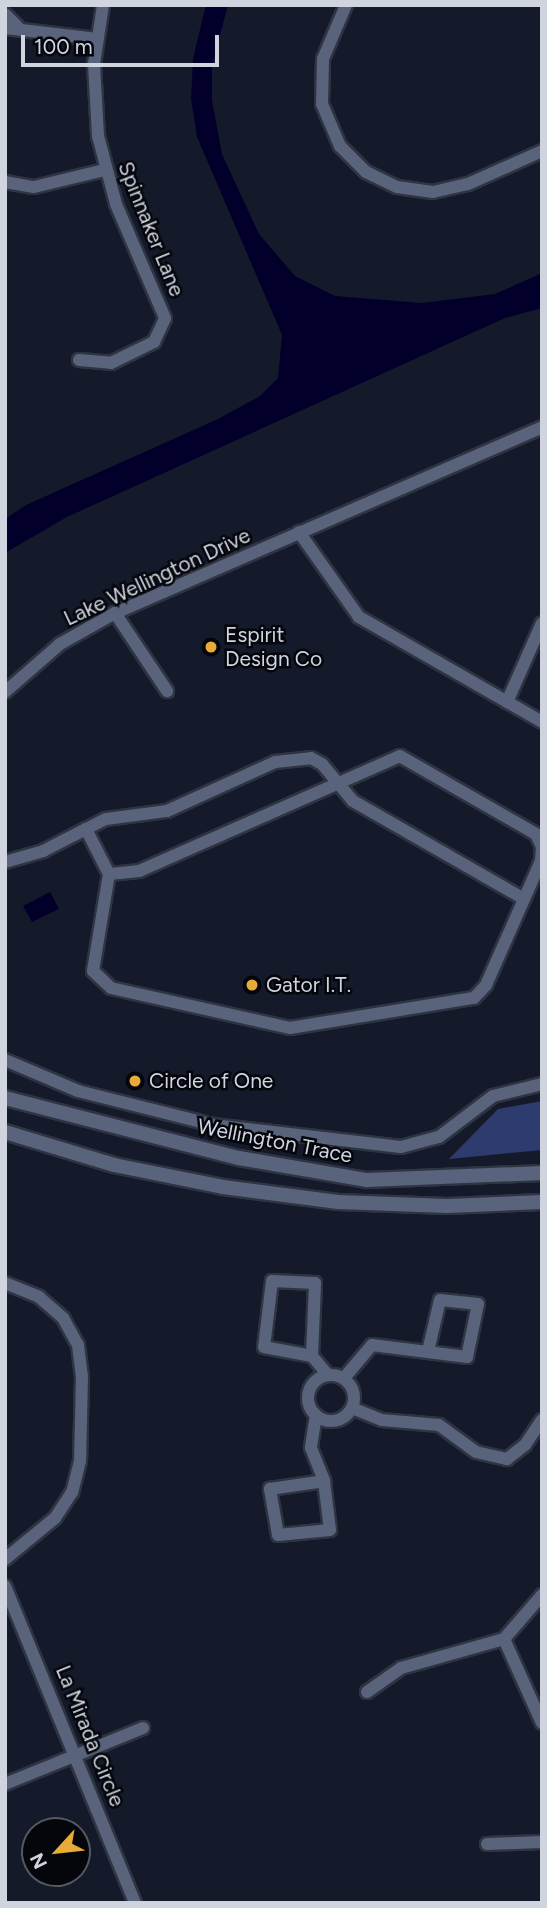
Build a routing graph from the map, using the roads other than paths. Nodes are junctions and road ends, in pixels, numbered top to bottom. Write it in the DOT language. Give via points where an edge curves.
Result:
graph roads {
  1 [pos="103,5"];
  2 [pos="346,5"];
  3 [pos="5,14"];
  4 [pos="11,28"];
  5 [pos="97,39"];
  6 [pos="542,151"];
  7 [pos="105,170"];
  8 [pos="5,182"];
  9 [pos="79,360"];
  10 [pos="542,427"];
  11 [pos="299,532"];
  12 [pos="115,613"];
  13 [pos="542,623"];
  14 [pos="167,691"];
  15 [pos="5,692"];
  16 [pos="507,702"];
  17 [pos="542,722"];
  18 [pos="337,781"];
  19 [pos="86,829"];
  20 [pos="5,862"];
  21 [pos="109,874"];
  22 [pos="524,899"];
  23 [pos="5,1060"];
  24 [pos="542,1084"];
  25 [pos="5,1098"];
  26 [pos="5,1132"];
  27 [pos="542,1173"];
  28 [pos="542,1202"];
  29 [pos="5,1283"];
  30 [pos="428,1350"];
  31 [pos="312,1356"];
  32 [pos="328,1375"];
  33 [pos="344,1378"];
  34 [pos="352,1408"];
  35 [pos="316,1415"];
  36 [pos="542,1420"];
  37 [pos="324,1481"];
  38 [pos="5,1559"];
  39 [pos="5,1586"];
  40 [pos="542,1595"];
  41 [pos="504,1639"];
  42 [pos="367,1692"];
  43 [pos="542,1723"];
  44 [pos="144,1728"];
  45 [pos="76,1755"];
  46 [pos="5,1784"];
  47 [pos="542,1842"];
  48 [pos="487,1844"];
  49 [pos="135,1903"];
  1 -- 5 [label="street, Spinnaker Lane"];
  2 -- 6 [label="street" via="323,59 321,95 335,138 366,172 397,187 433,192 468,184"];
  3 -- 4 [label="street"];
  4 -- 5 [label="street"];
  5 -- 7 [label="street, Spinnaker Lane" via="94,100"];
  7 -- 8 [label="street" via="34,187"];
  7 -- 9 [label="street, Spinnaker Lane" via="163,309 165,327 154,342 111,363"];
  10 -- 11 [label="street, Lake Wellington Drive"];
  11 -- 12 [label="street, Lake Wellington Drive"];
  11 -- 16 [label="street" via="359,617"];
  12 -- 14 [label="street"];
  12 -- 15 [label="street, Lake Wellington Drive" via="60,644"];
  13 -- 16 [label="street"];
  16 -- 17 [label="street"];
  18 -- 19 [label="street" via="310,758 292,758 167,811 106,819"];
  18 -- 21 [label="street" via="139,872"];
  18 -- 22 [label="street" via="353,802"];
  18 -- 22 [label="street" via="400,756 536,834 541,861"];
  19 -- 20 [label="street" via="43,851"];
  19 -- 21 [label="street"];
  21 -- 22 [label="street" via="93,971 111,989 290,1028 474,998 486,985"];
  23 -- 24 [label="street" via="78,1091 212,1125 401,1147 439,1137 493,1096"];
  25 -- 27 [label="street, Wellington Trace" via="239,1158 367,1180"];
  26 -- 28 [label="street" via="114,1165 223,1187 325,1200 447,1206"];
  29 -- 38 [label="street" via="40,1297 63,1318 78,1345 82,1376 80,1461 72,1492 55,1518"];
  30 -- 30 [label="street" via="467,1357 478,1304 440,1300"];
  30 -- 33 [label="street" via="372,1345"];
  31 -- 31 [label="street" via="264,1347 272,1281 315,1283"];
  31 -- 32 [label="street"];
  32 -- 33 [label="street"];
  32 -- 35 [label="street" via="310,1387 308,1402"];
  33 -- 34 [label="street" via="354,1395"];
  34 -- 35 [label="street" via="335,1420"];
  34 -- 36 [label="street" via="382,1420 439,1425 476,1452 508,1459 525,1445"];
  35 -- 37 [label="street" via="311,1448"];
  37 -- 37 [label="street" via="330,1530 278,1535 270,1489"];
  39 -- 45 [label="street, La Mirada Circle"];
  40 -- 41 [label="street"];
  41 -- 42 [label="street" via="401,1668"];
  41 -- 43 [label="street"];
  44 -- 45 [label="street"];
  45 -- 46 [label="street"];
  45 -- 49 [label="street, La Mirada Circle"];
  47 -- 48 [label="street"];
}
